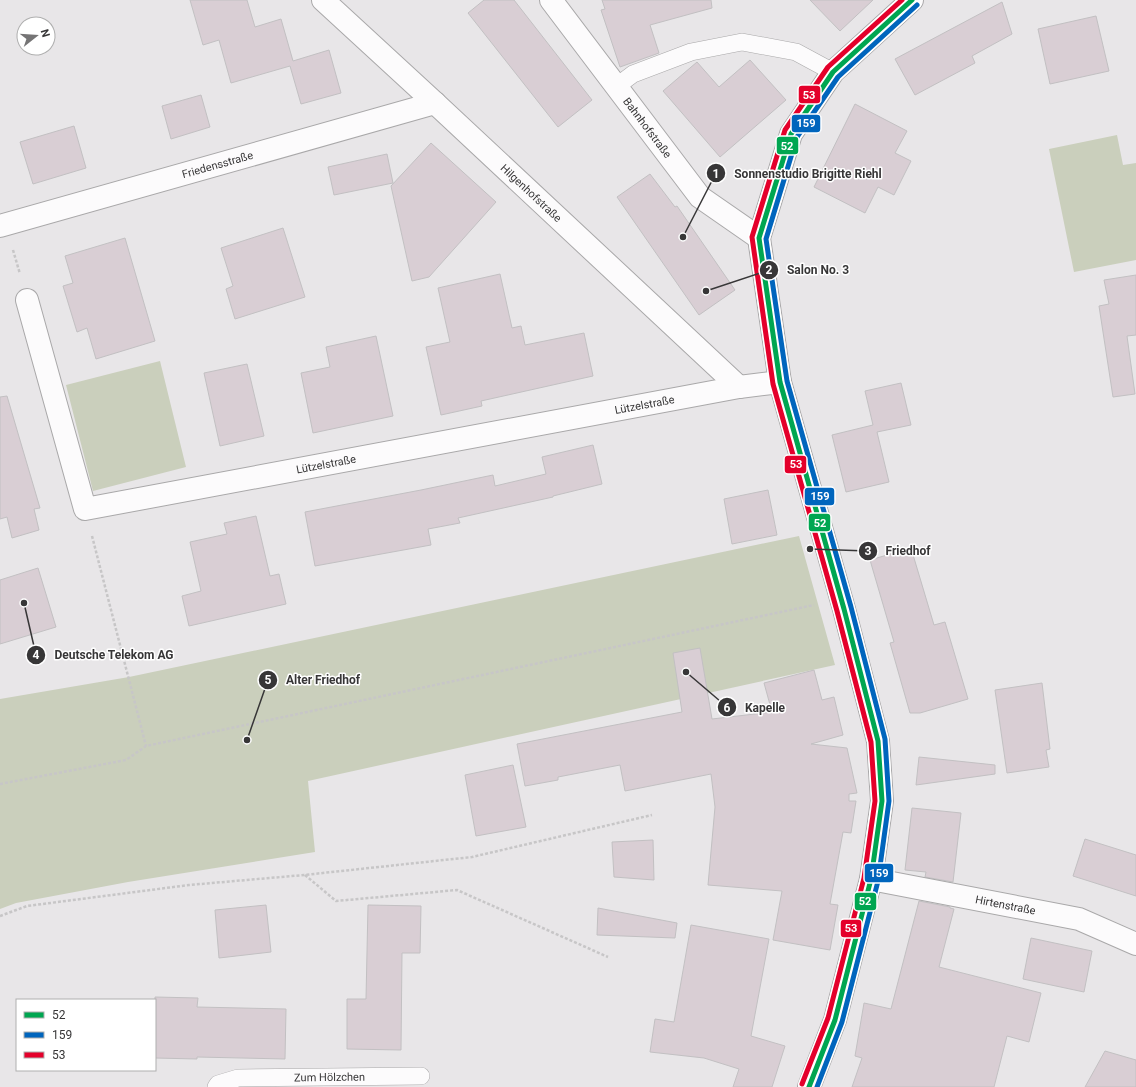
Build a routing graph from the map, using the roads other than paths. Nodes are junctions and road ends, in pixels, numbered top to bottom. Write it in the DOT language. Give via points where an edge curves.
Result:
graph roads {
  1 [pos="323,0"];
  2 [pos="551,0"];
  3 [pos="912,0"];
  4 [pos="832,72"];
  5 [pos="617,86"];
  6 [pos="435,103"];
  7 [pos="3,225"];
  8 [pos="759,238"];
  9 [pos="27,300"];
  10 [pos="780,382"];
  11 [pos="739,387"];
  12 [pos="871,879"];
  13 [pos="1136,944"];
  14 [pos="421,1076"];
  15 [pos="216,1087"];
  16 [pos="809,1087"];
  1 -- 6 [label="street, Hilgenhofstraße"];
  2 -- 5 [label="street, Bahnhofstraße"];
  3 -- 4 [label="street"];
  4 -- 5 [label="lane" via="796,52 742,42 692,52 633,74"];
  4 -- 8 [label="street" via="791,134"];
  5 -- 8 [label="street, Bahnhofstraße" via="700,197"];
  6 -- 7 [label="street, Friedensstraße"];
  6 -- 11 [label="street, Hilgenhofstraße"];
  8 -- 10 [label="street"];
  9 -- 11 [label="street, Lützelstraße" via="84,509"];
  10 -- 11 [label="street, Lützelstraße"];
  10 -- 12 [label="street" via="878,741 882,801"];
  12 -- 13 [label="street, Hirtenstraße" via="1079,920"];
  12 -- 16 [label="street" via="835,1020"];
  14 -- 15 [label="lane, Zum Hölzchen" via="238,1078 218,1084"];
}
